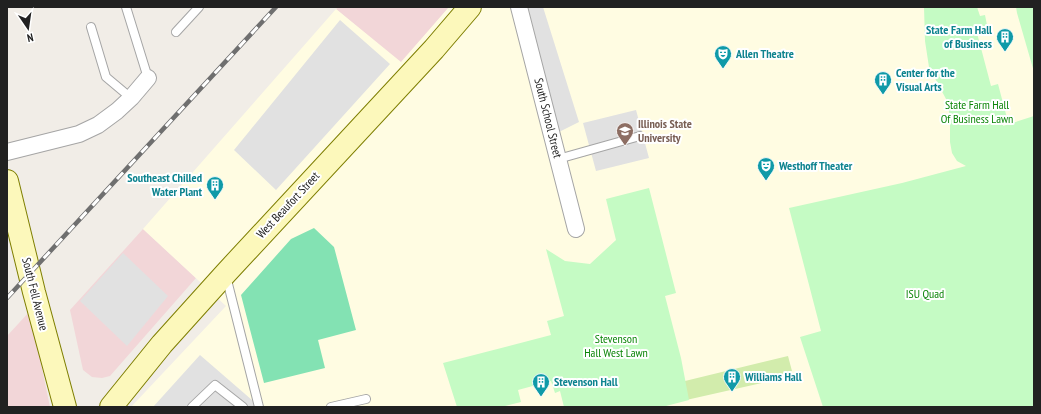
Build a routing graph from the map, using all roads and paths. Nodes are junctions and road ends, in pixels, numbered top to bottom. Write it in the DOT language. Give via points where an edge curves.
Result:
graph roads {
  1 [pos="126,7"];
  2 [pos="200,7"];
  3 [pos="470,7"];
  4 [pos="519,7"];
  5 [pos="91,27"];
  6 [pos="176,32"];
  7 [pos="148,78"];
  8 [pos="131,98"];
  9 [pos="640,136"];
  10 [pos="7,152"];
  11 [pos="558,159"];
  12 [pos="7,181"];
  13 [pos="576,229"];
  14 [pos="226,273"];
  15 [pos="366,399"];
  16 [pos="65,407"];
  17 [pos="111,407"];
  18 [pos="192,407"];
  19 [pos="243,407"];
  20 [pos="259,407"];
  21 [pos="331,407"];
  1 -- 7 [label="lane"];
  2 -- 6 [label="lane"];
  3 -- 14 [label="street, West Beaufort Street"];
  4 -- 11 [label="street, South School Street"];
  5 -- 8 [label="lane" via="106,76"];
  7 -- 8 [label="street"];
  8 -- 10 [label="street" via="98,126 80,134"];
  9 -- 11 [label="lane"];
  11 -- 13 [label="street, South School Street"];
  12 -- 16 [label="street, South Fell Avenue"];
  14 -- 17 [label="street, West Beaufort Street" via="162,344"];
  14 -- 20 [label="lane"];
  15 -- 21 [label="lane"];
  18 -- 19 [label="lane" via="214,385"];
}
